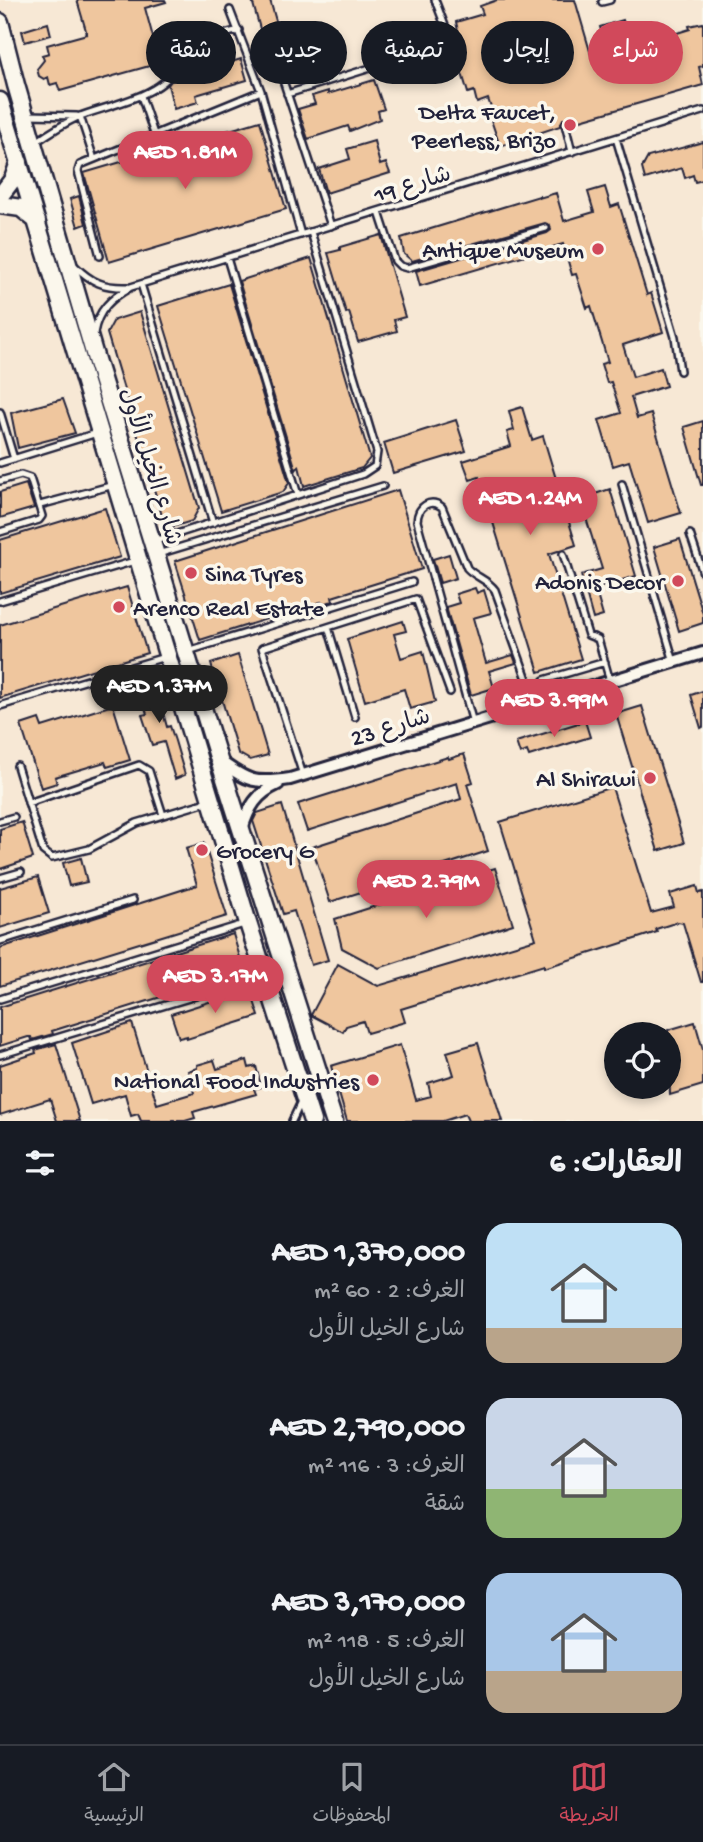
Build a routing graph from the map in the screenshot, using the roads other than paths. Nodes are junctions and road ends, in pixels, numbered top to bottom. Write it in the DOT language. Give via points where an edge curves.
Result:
graph roads {
  1 [pos="435,0"];
  2 [pos="610,0"];
  3 [pos="602,2"];
  4 [pos="230,10"];
  5 [pos="0,22"];
  6 [pos="239,30"];
  7 [pos="236,31"];
  8 [pos="157,84"];
  9 [pos="284,84"];
  10 [pos="261,91"];
  11 [pos="287,94"];
  12 [pos="141,96"];
  13 [pos="0,101"];
  14 [pos="703,111"];
  15 [pos="25,115"];
  16 [pos="80,116"];
  17 [pos="565,124"];
  18 [pos="154,134"];
  19 [pos="616,138"];
  20 [pos="34,143"];
  21 [pos="572,152"];
  22 [pos="94,159"];
  23 [pos="19,162"];
  24 [pos="0,196"];
  25 [pos="0,205"];
  26 [pos="379,212"];
  27 [pos="37,221"];
  28 [pos="331,226"];
  29 [pos="546,228"];
  30 [pos="310,232"];
  31 [pos="301,235"];
  32 [pos="65,256"];
  33 [pos="100,256"];
  34 [pos="227,258"];
  35 [pos="141,284"];
  36 [pos="131,287"];
  37 [pos="92,347"];
  38 [pos="680,371"];
  39 [pos="0,412"];
  40 [pos="100,432"];
  41 [pos="14,458"];
  42 [pos="0,463"];
  43 [pos="0,481"];
  44 [pos="117,484"];
  45 [pos="622,484"];
  46 [pos="383,486"];
  47 [pos="298,495"];
  48 [pos="40,505"];
  49 [pos="213,523"];
  50 [pos="0,532"];
  51 [pos="690,534"];
  52 [pos="149,552"];
  53 [pos="563,554"];
  54 [pos="703,573"];
  55 [pos="412,582"];
  56 [pos="0,601"];
  57 [pos="328,627"];
  58 [pos="185,652"];
  59 [pos="703,653"];
  60 [pos="168,656"];
  61 [pos="605,662"];
  62 [pos="674,662"];
  63 [pos="544,680"];
  64 [pos="611,681"];
  65 [pos="450,692"];
  66 [pos="536,704"];
  67 [pos="0,706"];
  68 [pos="355,716"];
  69 [pos="473,723"];
  70 [pos="219,760"];
  71 [pos="16,766"];
  72 [pos="303,775"];
  73 [pos="290,779"];
  74 [pos="212,801"];
  75 [pos="28,803"];
  76 [pos="163,816"];
  77 [pos="14,817"];
  78 [pos="0,821"];
  79 [pos="241,831"];
  80 [pos="21,872"];
  81 [pos="0,878"];
  82 [pos="133,901"];
  83 [pos="248,923"];
  84 [pos="0,941"];
  85 [pos="265,975"];
  86 [pos="0,999"];
  87 [pos="0,1055"];
  88 [pos="303,1092"];
  89 [pos="292,1121"];
  90 [pos="312,1121"];
  91 [pos="334,1121"];
  1 -- 11 [label="lane" via="454,49 447,61 416,72 396,60"];
  2 -- 3 [label="lane"];
  4 -- 6 [label="lane"];
  5 -- 15 [label="main road, شارع الخيل الأول"];
  6 -- 7 [label="lane"];
  6 -- 10 [label="lane"];
  8 -- 12 [label="lane"];
  9 -- 11 [label="lane"];
  10 -- 18 [label="lane"];
  10 -- 31 [label="lane"];
  11 -- 28 [label="lane"];
  12 -- 16 [label="lane"];
  12 -- 18 [label="lane"];
  13 -- 23 [label="main road, شارع الخيل الأول"];
  14 -- 19 [label="lane, شارع 19"];
  15 -- 16 [label="lane"];
  15 -- 20 [label="main road, شارع الخيل الأول"];
  16 -- 20 [label="lane"];
  16 -- 22 [label="lane"];
  17 -- 21 [label="lane"];
  18 -- 22 [label="lane"];
  19 -- 21 [label="lane, شارع 19"];
  19 -- 38 [label="lane" via="675,337"];
  20 -- 32 [label="main road, شارع الخيل الأول"];
  21 -- 26 [label="lane, شارع 19"];
  22 -- 33 [label="lane" via="78,171"];
  23 -- 24 [label="main road"];
  23 -- 27 [label="main road, شارع الخيل الأول"];
  25 -- 27 [label="main road" via="21,208"];
  26 -- 28 [label="lane, شارع 19"];
  26 -- 29 [label="lane" via="396,261 407,268"];
  27 -- 40 [label="main road, شارع الخيل الأول"];
  28 -- 30 [label="lane, شارع 19"];
  30 -- 31 [label="lane, شارع 19"];
  30 -- 47 [label="lane" via="377,456 368,473"];
  31 -- 34 [label="lane, شارع 19"];
  32 -- 36 [label="lane, شارع 19" via="96,283"];
  32 -- 37 [label="main road, شارع الخيل الأول"];
  34 -- 35 [label="lane, شارع 19"];
  34 -- 47 [label="lane"];
  35 -- 36 [label="lane, شارع 19"];
  35 -- 49 [label="lane"];
  36 -- 37 [label="lane, شارع 19" via="114,296 100,314"];
  37 -- 52 [label="main road, شارع الخيل الأول"];
  39 -- 41 [label="lane"];
  40 -- 41 [label="lane"];
  40 -- 44 [label="main road, شارع الخيل الأول"];
  41 -- 42 [label="lane"];
  43 -- 48 [label="lane" via="27,476"];
  44 -- 48 [label="lane"];
  44 -- 52 [label="main road, شارع الخيل الأول"];
  45 -- 62 [label="lane"];
  46 -- 52 [label="lane"];
  47 -- 49 [label="lane"];
  48 -- 50 [label="lane" via="39,520"];
  49 -- 52 [label="lane"];
  51 -- 54 [label="lane"];
  52 -- 56 [label="lane"];
  52 -- 58 [label="main road, شارع الخيل الأول"];
  52 -- 60 [label="main road, شارع الخيل الأول"];
  53 -- 61 [label="lane" via="588,635 598,639"];
  55 -- 58 [label="lane"];
  57 -- 65 [label="lane" via="416,599"];
  57 -- 68 [label="lane"];
  57 -- 72 [label="lane" via="262,648"];
  58 -- 70 [label="main road, شارع الخيل الأول"];
  59 -- 62 [label="street, شارع 23"];
  60 -- 67 [label="lane"];
  60 -- 74 [label="main road, شارع الخيل الأول"];
  61 -- 63 [label="lane"];
  61 -- 64 [label="lane"];
  62 -- 64 [label="street, شارع 23"];
  64 -- 66 [label="street, شارع 23"];
  66 -- 69 [label="street, شارع 23"];
  66 -- 69 [label="lane" via="495,590 467,568 442,507 427,504 417,521"];
  69 -- 72 [label="street, شارع 23"];
  70 -- 73 [label="street, شارع 23" via="253,782"];
  70 -- 79 [label="main road, شارع الخيل الأول"];
  71 -- 75 [label="lane"];
  72 -- 73 [label="street, شارع 23"];
  73 -- 79 [label="street, شارع 23" via="258,796"];
  74 -- 76 [label="lane"];
  74 -- 83 [label="main road, شارع الخيل الأول"];
  75 -- 76 [label="lane" via="139,765 149,771"];
  75 -- 76 [label="lane" via="43,851 52,858 89,849 128,827"];
  77 -- 78 [label="lane"];
  79 -- 91 [label="main road, شارع الخيل الأول"];
  80 -- 81 [label="lane"];
  82 -- 84 [label="lane"];
  83 -- 85 [label="main road, شارع الخيل الأول"];
  83 -- 86 [label="lane"];
  85 -- 87 [label="lane"];
  85 -- 88 [label="main road, شارع الخيل الأول"];
  88 -- 89 [label="lane"];
  88 -- 90 [label="main road, شارع الخيل الأول"];
}
